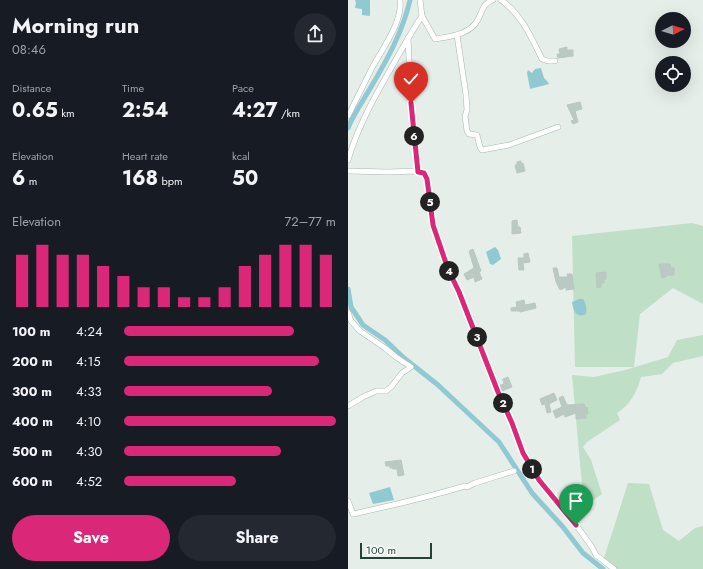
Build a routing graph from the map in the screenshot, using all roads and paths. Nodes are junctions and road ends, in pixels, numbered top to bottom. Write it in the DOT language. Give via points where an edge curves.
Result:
graph roads {
  1 [pos="400,0"];
  2 [pos="420,0"];
  3 [pos="493,0"];
  4 [pos="501,0"];
  5 [pos="422,16"];
  6 [pos="457,34"];
  7 [pos="408,37"];
  8 [pos="555,61"];
  9 [pos="348,116"];
  10 [pos="558,127"];
  11 [pos="348,160"];
  12 [pos="348,171"];
  13 [pos="418,172"];
  14 [pos="348,312"];
  15 [pos="348,406"];
  16 [pos="514,471"];
  17 [pos="348,501"];
  18 [pos="614,569"];
  1 -- 9 [label="street" via="401,6 396,23"];
  2 -- 5 [label="street"];
  3 -- 6 [label="street" via="483,6 475,25"];
  4 -- 8 [label="street" via="529,31 542,59"];
  5 -- 6 [label="street" via="435,38"];
  5 -- 7 [label="street"];
  6 -- 10 [label="street" via="466,95 467,131 469,134 477,135 482,150 509,145"];
  7 -- 11 [label="street" via="379,89 352,145"];
  7 -- 13 [label="street"];
  12 -- 13 [label="street"];
  13 -- 18 [label="street" via="424,173 427,179 433,225 448,269 523,453 539,480 576,525 596,555"];
  14 -- 15 [label="street" via="351,321 360,331 411,366 386,391 363,397"];
  16 -- 17 [label="street" via="467,487 352,514"];
}
